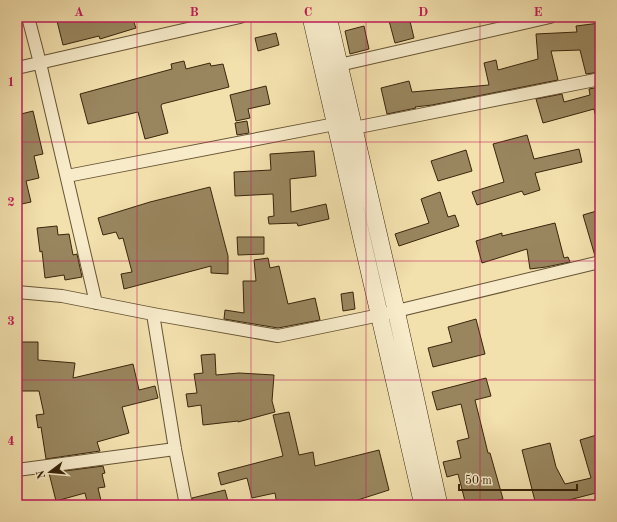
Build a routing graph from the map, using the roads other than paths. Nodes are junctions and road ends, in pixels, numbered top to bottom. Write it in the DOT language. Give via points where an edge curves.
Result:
graph roads {
  1 [pos="28,17"];
  2 [pos="240,17"];
  3 [pos="311,17"];
  4 [pos="328,17"];
  5 [pos="546,17"];
  6 [pos="40,63"];
  7 [pos="339,65"];
  8 [pos="17,68"];
  9 [pos="600,79"];
  10 [pos="335,124"];
  11 [pos="354,128"];
  12 [pos="67,176"];
  13 [pos="600,262"];
  14 [pos="17,292"];
  15 [pos="96,303"];
  16 [pos="388,312"];
  17 [pos="153,314"];
  18 [pos="175,449"];
  19 [pos="17,470"];
  20 [pos="186,505"];
  21 [pos="423,505"];
  22 [pos="439,505"];
  1 -- 6 [label="street"];
  2 -- 6 [label="street"];
  3 -- 10 [label="main road"];
  4 -- 7 [label="main road"];
  5 -- 7 [label="street"];
  6 -- 8 [label="street"];
  6 -- 12 [label="street"];
  7 -- 11 [label="main road"];
  9 -- 11 [label="street"];
  10 -- 12 [label="street"];
  10 -- 16 [label="main road"];
  11 -- 16 [label="main road"];
  12 -- 15 [label="street"];
  13 -- 16 [label="street"];
  14 -- 15 [label="street" via="62,296"];
  15 -- 17 [label="street"];
  16 -- 17 [label="street" via="278,336"];
  16 -- 21 [label="main road"];
  16 -- 22 [label="main road"];
  17 -- 18 [label="street"];
  18 -- 19 [label="street"];
  18 -- 20 [label="street"];
}
